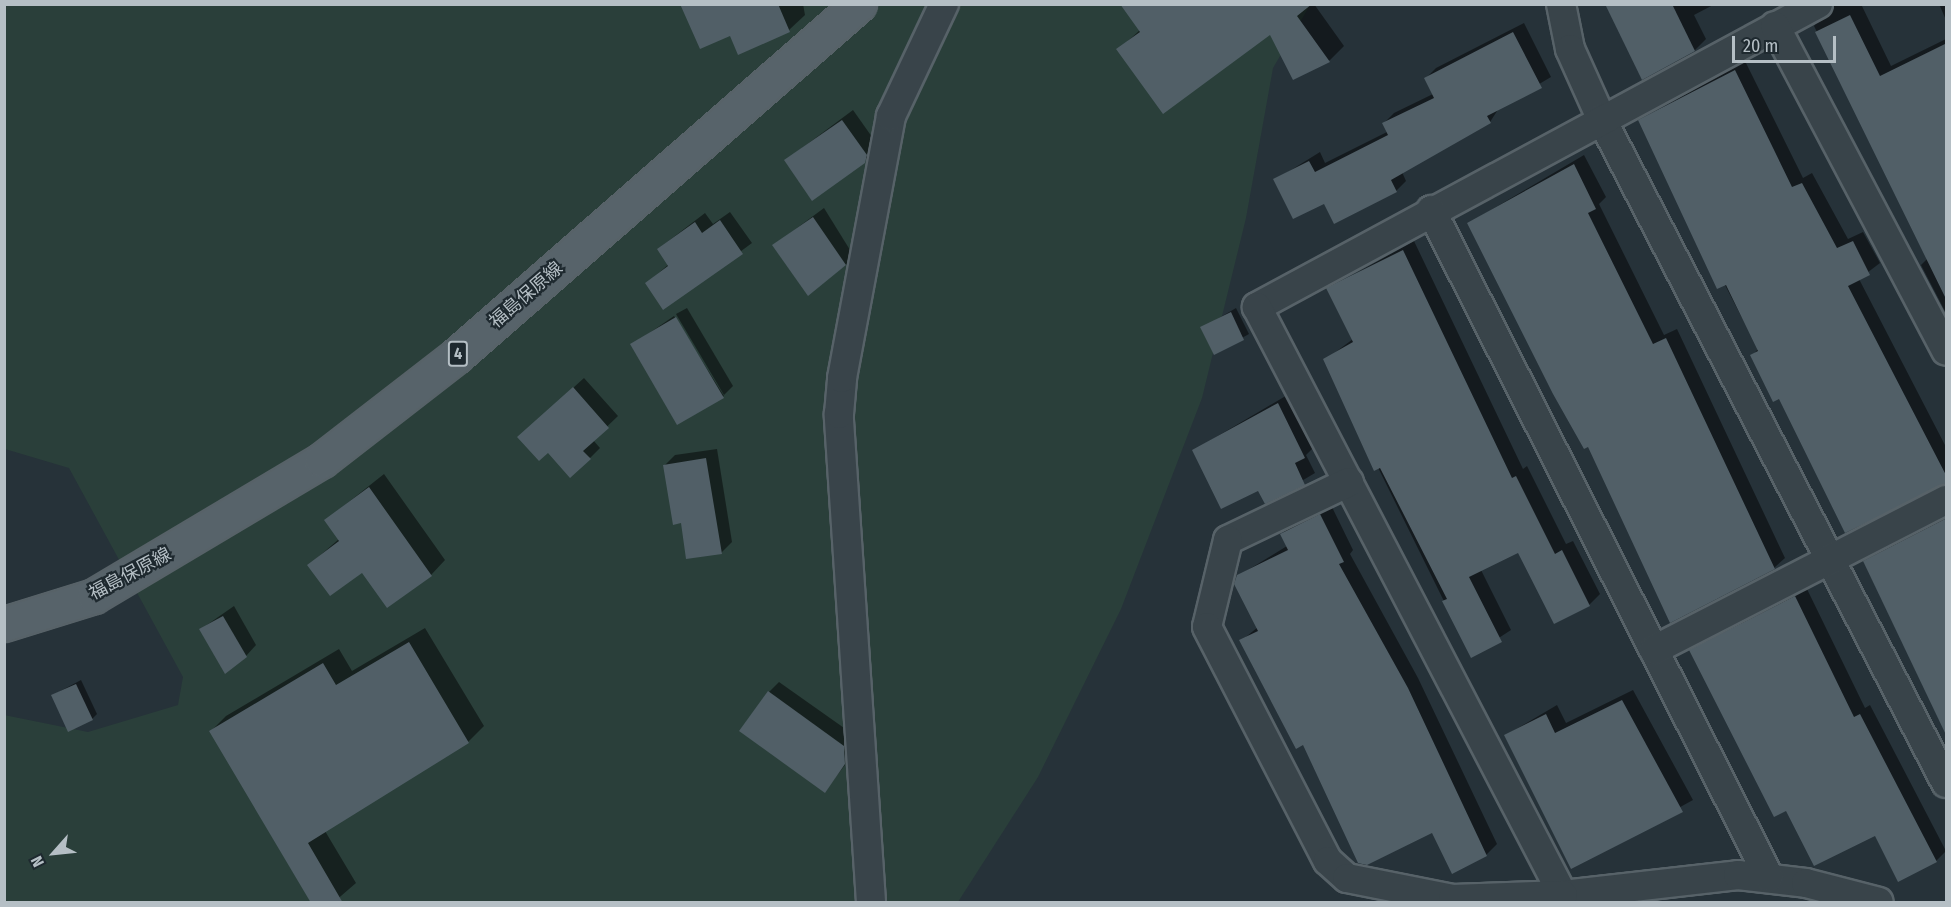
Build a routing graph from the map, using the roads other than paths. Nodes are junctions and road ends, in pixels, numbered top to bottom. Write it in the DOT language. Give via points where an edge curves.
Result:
graph roads {
  1 [pos="859,4"];
  2 [pos="944,4"];
  3 [pos="1561,4"];
  4 [pos="1818,4"];
  5 [pos="1775,26"];
  6 [pos="1601,118"];
  7 [pos="1431,210"];
  8 [pos="1947,351"];
  9 [pos="1349,482"];
  10 [pos="1947,500"];
  11 [pos="1829,560"];
  12 [pos="4,624"];
  13 [pos="1654,650"];
  14 [pos="1947,783"];
  15 [pos="1769,877"];
  16 [pos="1563,896"];
  17 [pos="871,903"];
  18 [pos="1879,903"];
  1 -- 12 [label="main road, 福島保原線 / 4" via="456,356 322,460 94,596"];
  2 -- 17 [label="street" via="891,116 840,396"];
  3 -- 6 [label="street" via="1570,49"];
  4 -- 5 [label="street"];
  5 -- 6 [label="street"];
  5 -- 8 [label="street"];
  6 -- 7 [label="street"];
  6 -- 11 [label="street"];
  7 -- 9 [label="street" via="1257,307"];
  7 -- 13 [label="street"];
  9 -- 16 [label="street"];
  9 -- 16 [label="street" via="1228,540 1207,627 1328,861 1347,878 1453,899"];
  10 -- 11 [label="street"];
  11 -- 13 [label="street"];
  11 -- 14 [label="street"];
  13 -- 15 [label="street"];
  15 -- 16 [label="street" via="1738,875"];
  15 -- 18 [label="street"];
}
